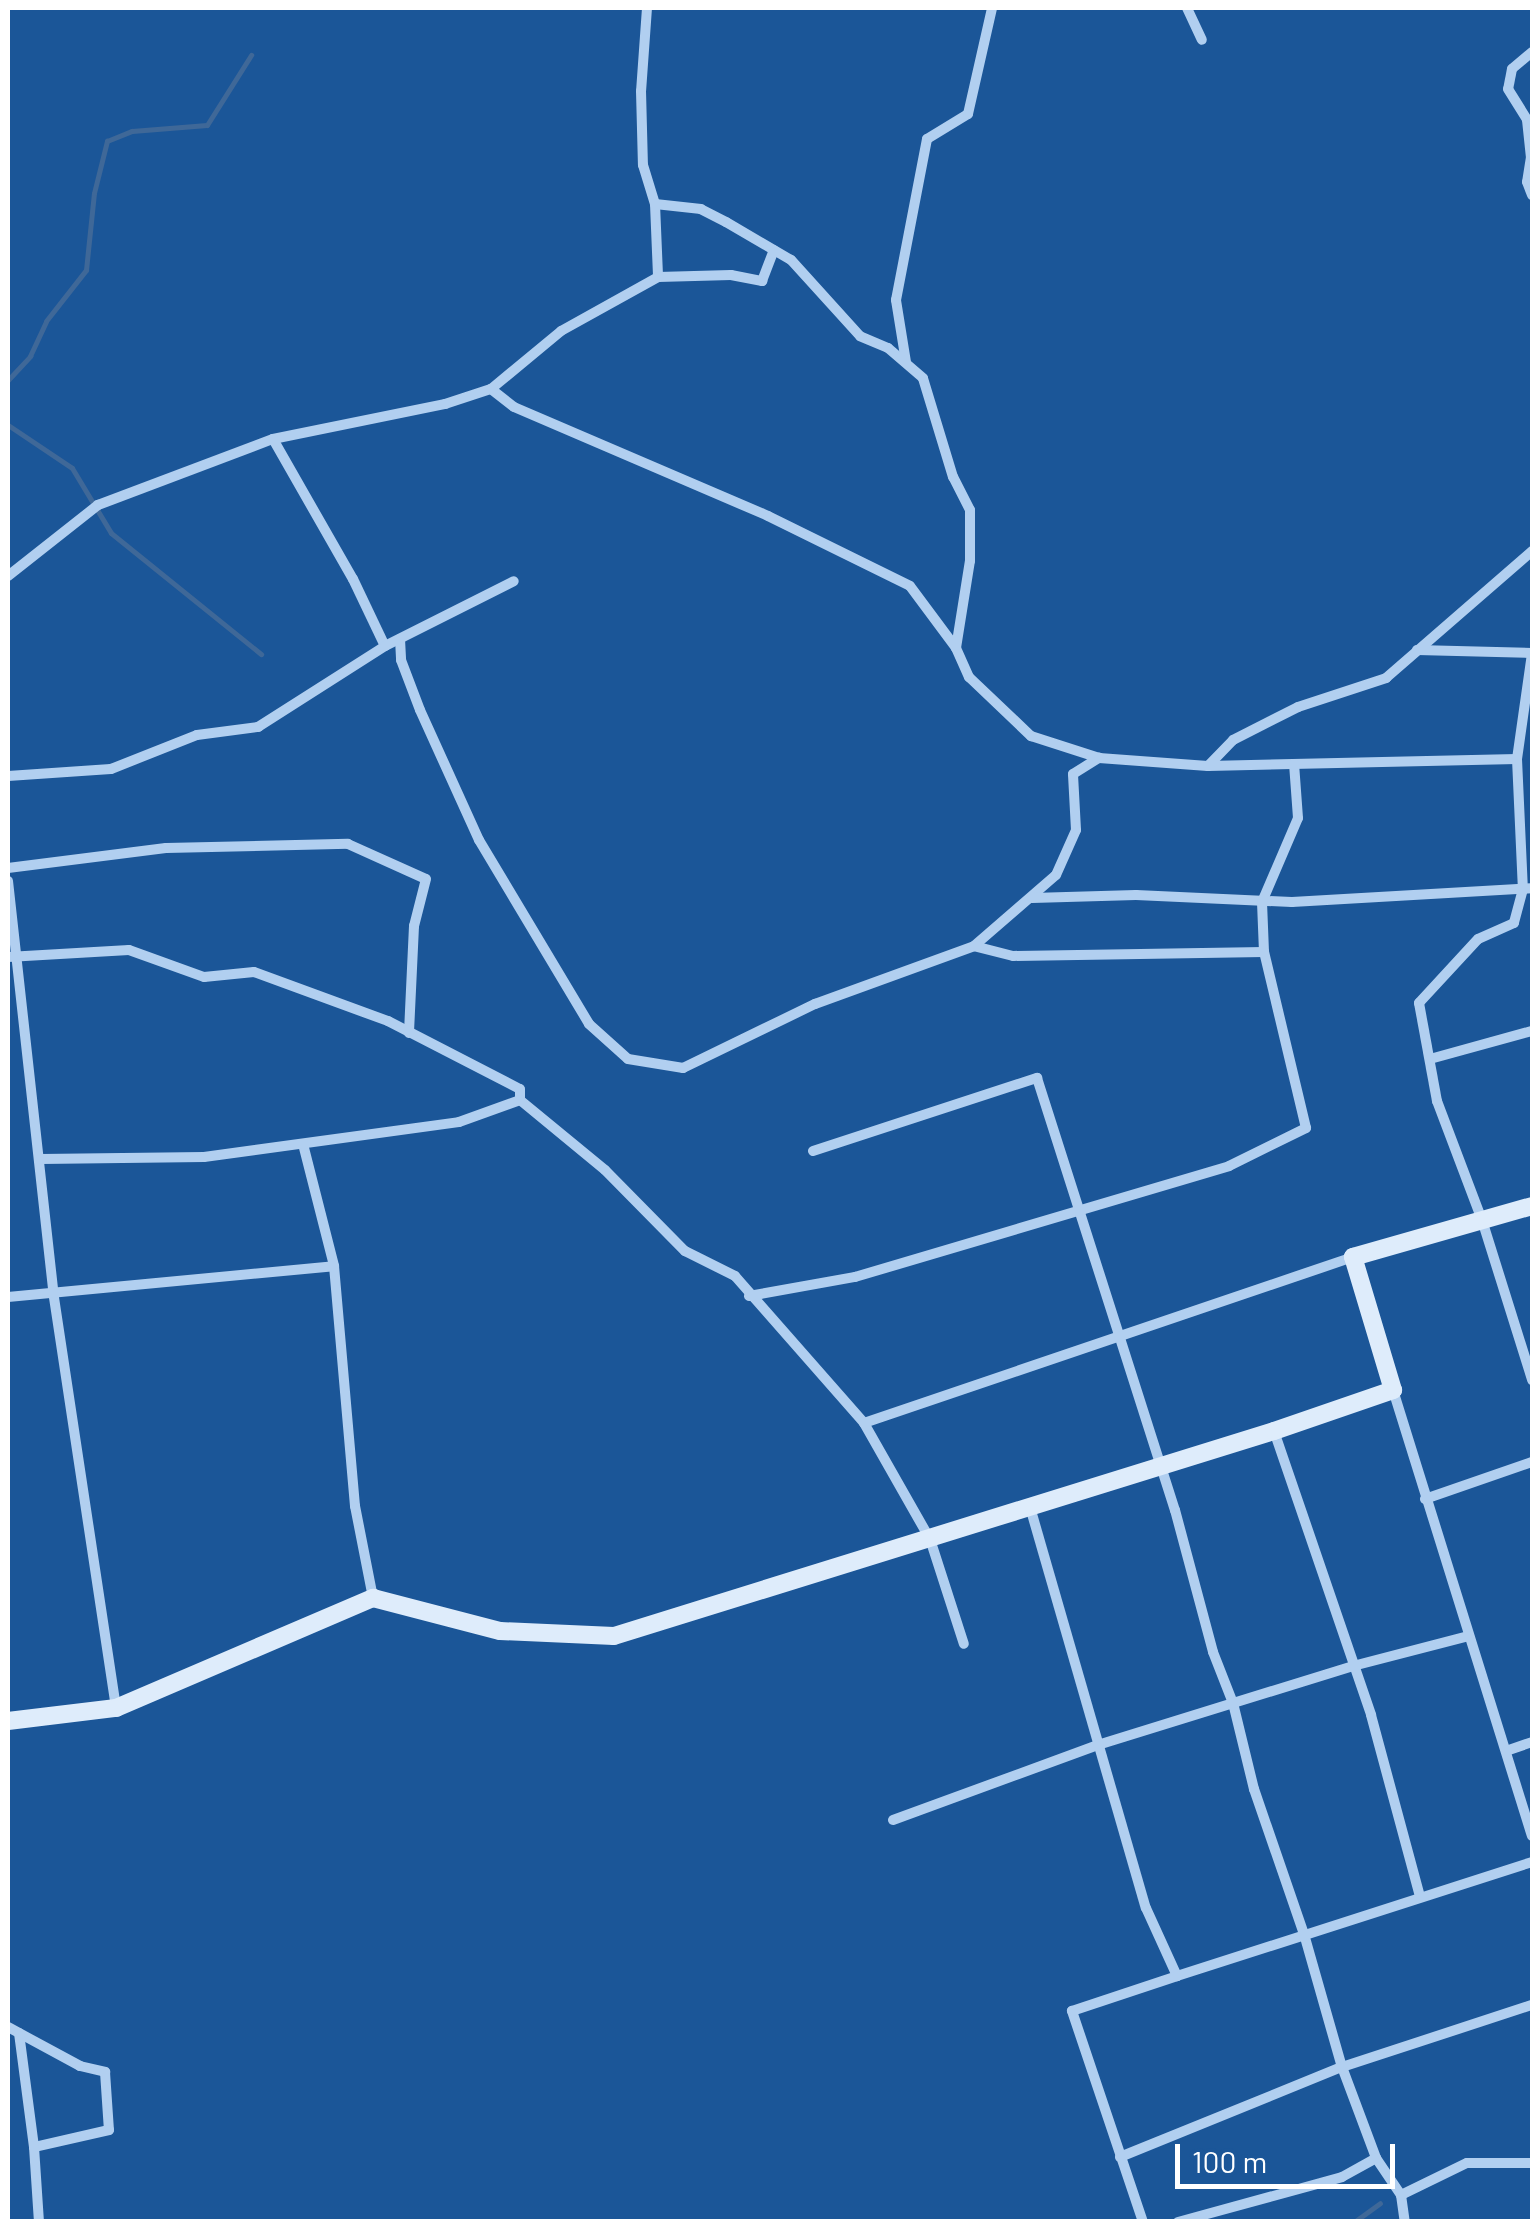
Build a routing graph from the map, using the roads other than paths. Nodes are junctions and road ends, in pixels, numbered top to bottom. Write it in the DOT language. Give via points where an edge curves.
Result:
graph roads {
  1 [pos="647,8"];
  2 [pos="992,8"];
  3 [pos="1187,8"];
  4 [pos="1202,40"];
  5 [pos="1532,52"];
  6 [pos="1532,195"];
  7 [pos="655,204"];
  8 [pos="774,250"];
  9 [pos="658,277"];
  10 [pos="906,364"];
  11 [pos="491,389"];
  12 [pos="273,438"];
  13 [pos="1532,551"];
  14 [pos="8,576"];
  15 [pos="514,582"];
  16 [pos="400,639"];
  17 [pos="385,646"];
  18 [pos="956,648"];
  19 [pos="1418,650"];
  20 [pos="1532,653"];
  21 [pos="1099,758"];
  22 [pos="1517,759"];
  23 [pos="1294,764"];
  24 [pos="1208,766"];
  25 [pos="8,776"];
  26 [pos="8,868"];
  27 [pos="8,880"];
  28 [pos="1528,889"];
  29 [pos="1031,898"];
  30 [pos="1262,902"];
  31 [pos="974,946"];
  32 [pos="1264,952"];
  33 [pos="13,956"];
  34 [pos="1532,1032"];
  35 [pos="408,1033"];
  36 [pos="1430,1060"];
  37 [pos="520,1100"];
  38 [pos="303,1144"];
  39 [pos="813,1151"];
  40 [pos="41,1159"];
  41 [pos="1532,1206"];
  42 [pos="1078,1210"];
  43 [pos="1482,1220"];
  44 [pos="1353,1257"];
  45 [pos="334,1266"];
  46 [pos="52,1290"];
  47 [pos="750,1296"];
  48 [pos="8,1298"];
  49 [pos="1119,1333"];
  50 [pos="1532,1380"];
  51 [pos="1393,1390"];
  52 [pos="864,1423"];
  53 [pos="1274,1431"];
  54 [pos="1532,1462"];
  55 [pos="1160,1467"];
  56 [pos="1425,1499"];
  57 [pos="1030,1508"];
  58 [pos="930,1539"];
  59 [pos="374,1598"];
  60 [pos="1469,1636"];
  61 [pos="964,1644"];
  62 [pos="1354,1666"];
  63 [pos="1233,1703"];
  64 [pos="116,1708"];
  65 [pos="8,1721"];
  66 [pos="1532,1742"];
  67 [pos="1102,1744"];
  68 [pos="1506,1751"];
  69 [pos="893,1820"];
  70 [pos="1532,1836"];
  71 [pos="1532,1862"];
  72 [pos="1420,1897"];
  73 [pos="1304,1934"];
  74 [pos="1177,1976"];
  75 [pos="1532,2005"];
  76 [pos="8,2027"];
  77 [pos="20,2034"];
  78 [pos="1342,2067"];
  79 [pos="34,2147"];
  80 [pos="1120,2157"];
  81 [pos="1376,2158"];
  82 [pos="1532,2162"];
  83 [pos="1401,2195"];
  84 [pos="39,2222"];
  85 [pos="1143,2222"];
  86 [pos="1178,2222"];
  87 [pos="1405,2222"];
  1 -- 7 [label="street" via="642,165"];
  2 -- 10 [label="street" via="968,114 926,140 896,300"];
  3 -- 4 [label="street"];
  5 -- 6 [label="street" via="1512,69 1508,89 1527,120"];
  7 -- 8 [label="street" via="701,210"];
  7 -- 9 [label="street"];
  8 -- 9 [label="street" via="762,281"];
  8 -- 10 [label="street" via="860,336"];
  9 -- 11 [label="street" via="561,331"];
  10 -- 18 [label="street" via="923,378 970,510 970,561"];
  11 -- 12 [label="street"];
  11 -- 18 [label="street" via="514,407 768,516 910,586"];
  12 -- 14 [label="street" via="98,505"];
  12 -- 17 [label="street"];
  13 -- 19 [label="street"];
  15 -- 16 [label="street"];
  16 -- 17 [label="street"];
  16 -- 31 [label="street" via="420,710 479,840 589,1024 628,1059 683,1068 815,1004"];
  17 -- 25 [label="street" via="258,728 197,735 111,769"];
  18 -- 21 [label="street" via="969,677 1031,736"];
  19 -- 20 [label="street"];
  19 -- 24 [label="street" via="1386,678 1298,707 1232,740"];
  20 -- 22 [label="street"];
  21 -- 24 [label="street"];
  21 -- 29 [label="street" via="1073,774 1076,830 1056,876"];
  22 -- 23 [label="street"];
  22 -- 28 [label="street"];
  23 -- 24 [label="street"];
  23 -- 30 [label="street" via="1298,818"];
  26 -- 35 [label="street" via="166,848 348,844 426,879 414,926"];
  27 -- 33 [label="street"];
  28 -- 30 [label="street"];
  28 -- 36 [label="street" via="1514,923 1478,938 1419,1003"];
  29 -- 30 [label="street"];
  29 -- 31 [label="street"];
  30 -- 32 [label="street"];
  31 -- 32 [label="street" via="1013,956"];
  32 -- 42 [label="street" via="1306,1128 1229,1166"];
  33 -- 35 [label="street" via="129,950 204,978 254,972"];
  33 -- 40 [label="street"];
  34 -- 36 [label="street"];
  35 -- 37 [label="street" via="520,1090"];
  36 -- 43 [label="street" via="1437,1102"];
  37 -- 38 [label="street" via="458,1122"];
  37 -- 47 [label="street" via="605,1170 684,1251 735,1276"];
  38 -- 40 [label="street" via="204,1158"];
  38 -- 45 [label="street"];
  39 -- 42 [label="street" via="1037,1078"];
  40 -- 46 [label="street"];
  41 -- 43 [label="street"];
  42 -- 47 [label="street" via="856,1276"];
  42 -- 49 [label="street"];
  43 -- 44 [label="street"];
  43 -- 50 [label="street"];
  44 -- 49 [label="street"];
  44 -- 51 [label="street"];
  45 -- 46 [label="street"];
  45 -- 59 [label="street" via="355,1506"];
  46 -- 48 [label="street"];
  46 -- 64 [label="street"];
  47 -- 52 [label="street"];
  49 -- 52 [label="street"];
  49 -- 55 [label="street"];
  51 -- 53 [label="street"];
  51 -- 56 [label="street"];
  52 -- 58 [label="street"];
  53 -- 55 [label="street"];
  53 -- 62 [label="street"];
  54 -- 56 [label="street"];
  55 -- 57 [label="street"];
  55 -- 63 [label="street"];
  56 -- 60 [label="street"];
  57 -- 58 [label="street"];
  57 -- 67 [label="street"];
  58 -- 59 [label="street" via="614,1636 500,1631"];
  58 -- 61 [label="street"];
  59 -- 64 [label="street"];
  60 -- 62 [label="street"];
  60 -- 68 [label="street"];
  62 -- 63 [label="street"];
  62 -- 72 [label="street"];
  63 -- 67 [label="street"];
  63 -- 73 [label="street" via="1254,1790"];
  64 -- 65 [label="street"];
  66 -- 68 [label="street"];
  67 -- 69 [label="street"];
  67 -- 74 [label="street" via="1146,1908"];
  68 -- 70 [label="street"];
  71 -- 72 [label="street"];
  72 -- 73 [label="street"];
  73 -- 74 [label="street"];
  73 -- 78 [label="street"];
  74 -- 80 [label="street" via="1072,2011"];
  75 -- 78 [label="street"];
  76 -- 77 [label="street"];
  77 -- 79 [label="street"];
  77 -- 79 [label="street" via="104,2072 109,2130"];
  78 -- 80 [label="street"];
  78 -- 81 [label="street"];
  79 -- 84 [label="street"];
  80 -- 85 [label="street"];
  81 -- 83 [label="street"];
  81 -- 86 [label="street" via="1342,2177"];
  82 -- 83 [label="street" via="1467,2164"];
  83 -- 87 [label="street"];
}
